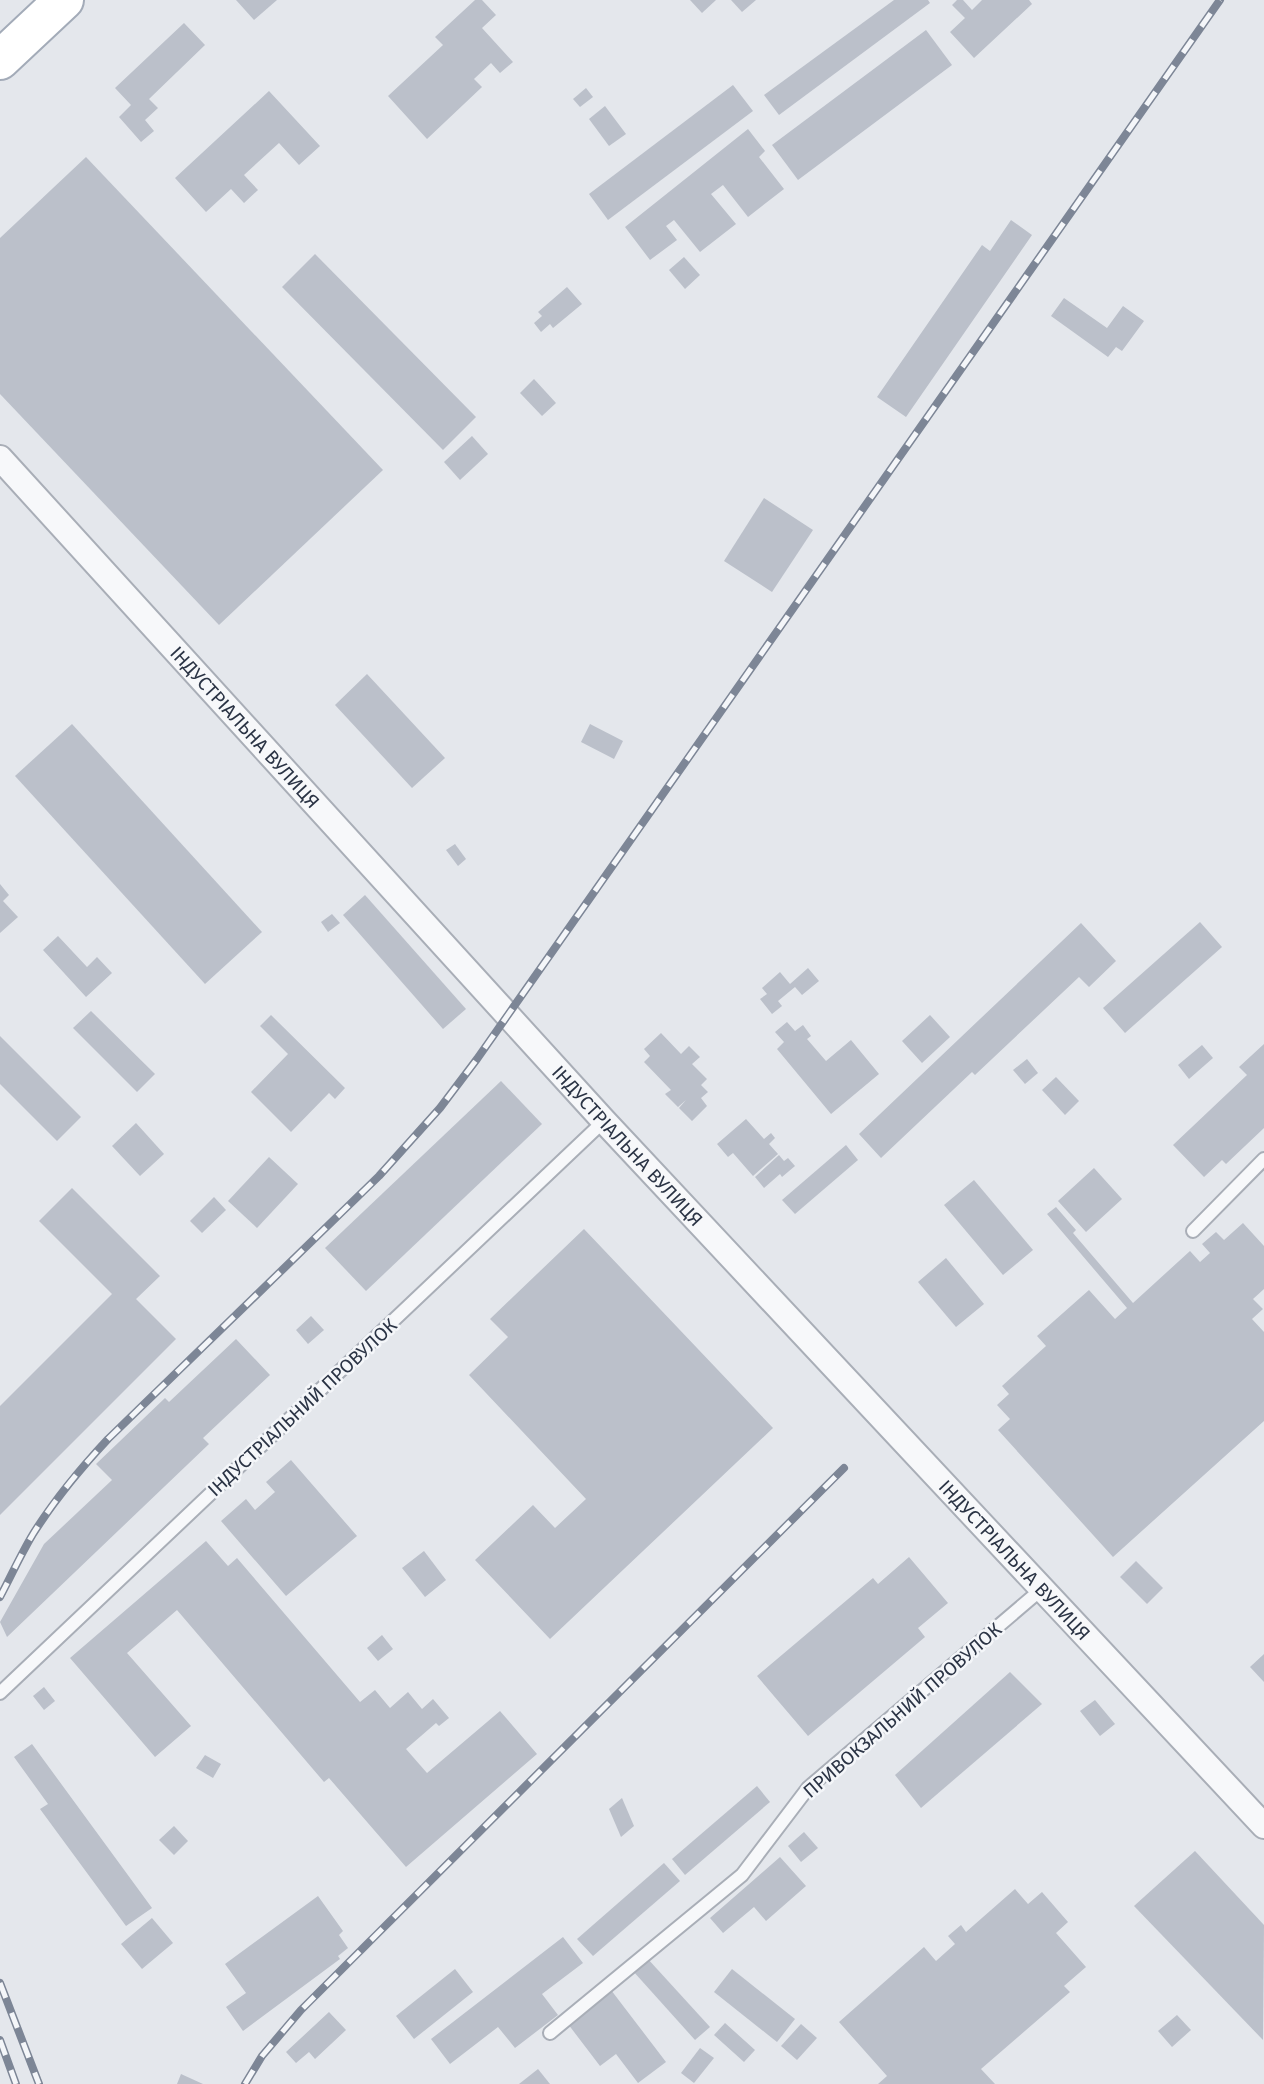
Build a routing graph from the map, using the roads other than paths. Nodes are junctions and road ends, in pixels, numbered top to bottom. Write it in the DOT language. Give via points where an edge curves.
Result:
graph roads {
  1 [pos="64,0"];
  2 [pos="0,60"];
  3 [pos="0,458"];
  4 [pos="604,1121"];
  5 [pos="1264,1159"];
  6 [pos="1193,1231"];
  7 [pos="1043,1588"];
  8 [pos="0,1693"];
  9 [pos="1264,1826"];
  10 [pos="550,2033"];
  1 -- 2 [label="main road"];
  3 -- 4 [label="street, ІНДУСТРІАЛЬНА ВУЛИЦЯ"];
  4 -- 7 [label="street, ІНДУСТРІАЛЬНА ВУЛИЦЯ"];
  4 -- 8 [label="lane, ІНДУСТРІАЛЬНИЙ ПРОВУЛОК"];
  5 -- 6 [label="lane"];
  7 -- 9 [label="street, ІНДУСТРІАЛЬНА ВУЛИЦЯ"];
  7 -- 10 [label="lane, ПРИВОКЗАЛЬНИЙ ПРОВУЛОК" via="808,1788 742,1875"];
}
